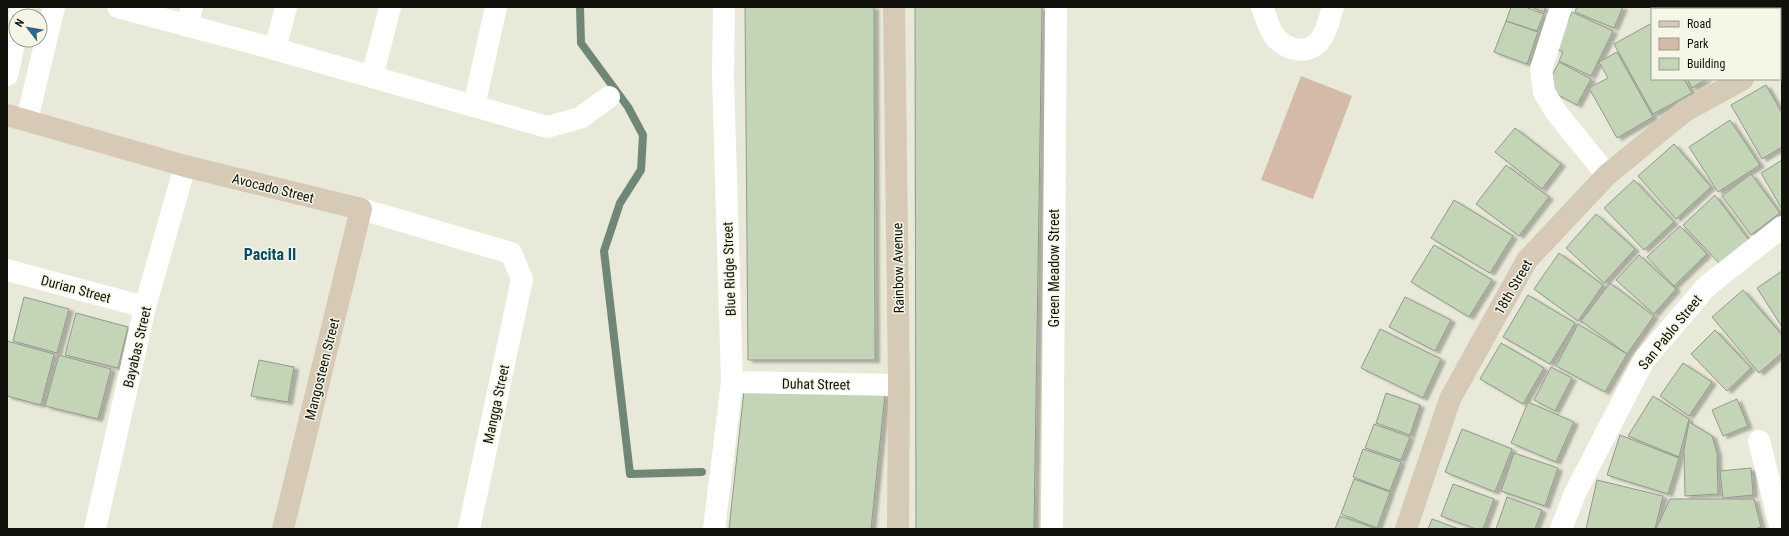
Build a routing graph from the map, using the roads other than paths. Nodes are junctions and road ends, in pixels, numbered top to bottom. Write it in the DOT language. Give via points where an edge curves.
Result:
graph roads {
  1 [pos="54,7"];
  2 [pos="118,7"];
  3 [pos="286,7"];
  4 [pos="390,7"];
  5 [pos="496,7"];
  6 [pos="724,7"];
  7 [pos="894,7"];
  8 [pos="1056,7"];
  9 [pos="1262,7"];
  10 [pos="1333,7"];
  11 [pos="1561,7"];
  12 [pos="189,17"];
  13 [pos="13,48"];
  14 [pos="275,49"];
  15 [pos="7,75"];
  16 [pos="372,77"];
  17 [pos="1741,80"];
  18 [pos="609,97"];
  19 [pos="474,106"];
  20 [pos="17,118"];
  21 [pos="185,166"];
  22 [pos="1607,175"];
  23 [pos="361,209"];
  24 [pos="1782,227"];
  25 [pos="7,270"];
  26 [pos="522,279"];
  27 [pos="146,307"];
  28 [pos="732,382"];
  29 [pos="899,385"];
  30 [pos="1759,442"];
  31 [pos="95,529"];
  32 [pos="283,529"];
  33 [pos="470,529"];
  34 [pos="714,529"];
  35 [pos="898,529"];
  36 [pos="1052,529"];
  37 [pos="1406,529"];
  38 [pos="1561,529"];
  39 [pos="1781,529"];
  1 -- 20 [label="street"];
  2 -- 12 [label="street"];
  3 -- 14 [label="street"];
  4 -- 16 [label="street"];
  5 -- 19 [label="street"];
  6 -- 28 [label="street, Blue Ridge Street" via="723,76"];
  7 -- 29 [label="street, Rainbow Avenue"];
  8 -- 36 [label="street, Green Meadow Street"];
  9 -- 10 [label="street" via="1275,37 1294,50 1306,50 1322,38"];
  11 -- 22 [label="street" via="1541,69 1544,92 1556,112"];
  12 -- 14 [label="street"];
  13 -- 15 [label="street"];
  14 -- 16 [label="street"];
  16 -- 19 [label="street"];
  17 -- 22 [label="street, 18th Street" via="1685,111"];
  18 -- 19 [label="street" via="580,118 547,126"];
  20 -- 21 [label="street, Avocado Street"];
  21 -- 23 [label="street, Avocado Street"];
  21 -- 27 [label="street, Bayabas Street"];
  22 -- 37 [label="street, 18th Street" via="1527,260 1450,400"];
  23 -- 26 [label="street, Avocado Street" via="511,252"];
  23 -- 32 [label="street, Mangosteen Street"];
  24 -- 38 [label="street, San Pablo Street" via="1707,286 1644,360 1575,493"];
  25 -- 27 [label="street, Durian Street"];
  26 -- 33 [label="street, Mangga Street"];
  27 -- 31 [label="street, Bayabas Street"];
  28 -- 29 [label="street, Duhat Street"];
  28 -- 34 [label="street, Blue Ridge Street"];
  29 -- 35 [label="street, Rainbow Avenue"];
  30 -- 39 [label="street"];
}
